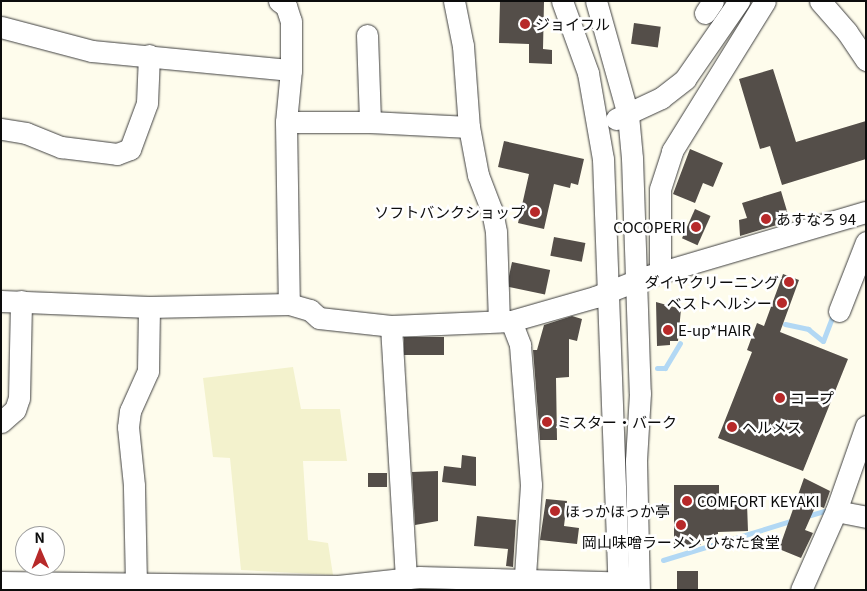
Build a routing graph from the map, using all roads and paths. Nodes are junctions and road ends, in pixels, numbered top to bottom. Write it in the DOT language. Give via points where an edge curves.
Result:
graph roads {
  1 [pos="279,1"];
  2 [pos="454,1"];
  3 [pos="562,1"];
  4 [pos="596,1"];
  5 [pos="739,1"];
  6 [pos="765,1"];
  7 [pos="820,1"];
  8 [pos="1,28"];
  9 [pos="367,35"];
  10 [pos="149,55"];
  11 [pos="866,60"];
  12 [pos="291,70"];
  13 [pos="628,114"];
  14 [pos="286,122"];
  15 [pos="370,122"];
  16 [pos="600,125"];
  17 [pos="469,127"];
  18 [pos="2,130"];
  19 [pos="866,212"];
  20 [pos="866,242"];
  21 [pos="660,273"];
  22 [pos="636,280"];
  23 [pos="608,291"];
  24 [pos="11,301"];
  25 [pos="289,304"];
  26 [pos="149,307"];
  27 [pos="839,311"];
  28 [pos="505,321"];
  29 [pos="390,326"];
  30 [pos="1,422"];
  31 [pos="866,426"];
  32 [pos="836,511"];
  33 [pos="866,518"];
  34 [pos="1,582"];
  35 [pos="415,582"];
  36 [pos="136,584"];
  37 [pos="525,584"];
  38 [pos="28,586"];
  39 [pos="74,586"];
  40 [pos="628,586"];
  41 [pos="163,587"];
  42 [pos="801,590"];
  1 -- 12 [label="street" via="286,6 291,21"];
  2 -- 17 [label="street" via="463,46"];
  3 -- 16 [label="street" via="588,73"];
  4 -- 13 [label="street"];
  5 -- 13 [label="street" via="685,79 661,98"];
  6 -- 21 [label="street" via="672,151 660,188"];
  7 -- 11 [label="street"];
  8 -- 10 [label="street" via="92,51"];
  9 -- 15 [label="street"];
  10 -- 12 [label="street"];
  10 -- 18 [label="street" via="147,103 130,149 117,154 61,147 26,133"];
  12 -- 14 [label="street"];
  13 -- 16 [label="street"];
  13 -- 22 [label="street"];
  14 -- 15 [label="street"];
  14 -- 25 [label="street"];
  15 -- 17 [label="street"];
  16 -- 23 [label="street"];
  17 -- 28 [label="street" via="478,175 492,211 496,232"];
  19 -- 21 [label="street"];
  20 -- 27 [label="street"];
  21 -- 22 [label="street"];
  22 -- 23 [label="street"];
  22 -- 40 [label="street" via="640,393"];
  23 -- 28 [label="street"];
  23 -- 40 [label="street"];
  24 -- 26 [label="street"];
  24 -- 30 [label="street" via="19,398 15,410"];
  25 -- 26 [label="street"];
  25 -- 29 [label="street" via="310,310 319,318"];
  26 -- 36 [label="street" via="148,371 130,411 128,427 134,485"];
  28 -- 29 [label="street"];
  28 -- 37 [label="street" via="520,345 531,485"];
  29 -- 35 [label="street"];
  31 -- 32 [label="street"];
  32 -- 33 [label="street"];
  32 -- 42 [label="street"];
  34 -- 38 [label="street"];
  35 -- 37 [label="street"];
  35 -- 41 [label="street"];
  36 -- 39 [label="street"];
  36 -- 41 [label="street"];
  37 -- 40 [label="street"];
  38 -- 39 [label="street"];
}
